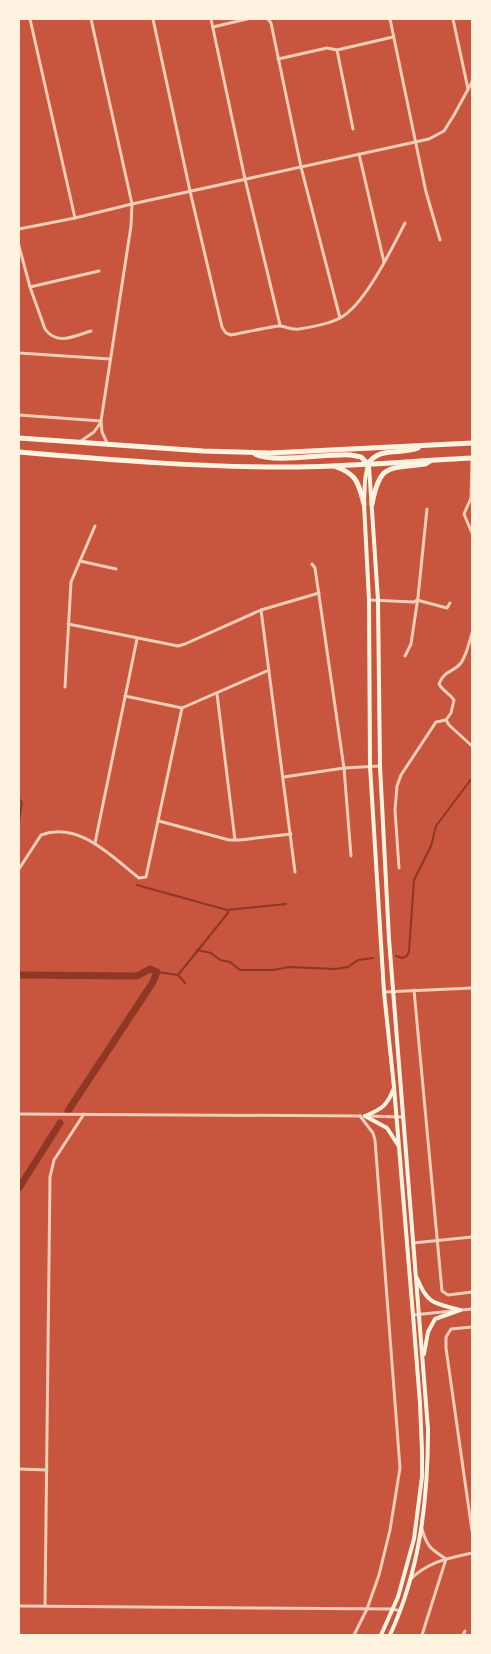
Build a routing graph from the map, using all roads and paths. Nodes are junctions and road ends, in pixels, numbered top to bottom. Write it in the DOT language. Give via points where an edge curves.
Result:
graph roads {
  1 [pos="30,19"];
  2 [pos="92,19"];
  3 [pos="153,19"];
  4 [pos="211,19"];
  5 [pos="246,19"];
  6 [pos="268,19"];
  7 [pos="390,19"];
  8 [pos="453,19"];
  9 [pos="213,27"];
  10 [pos="393,37"];
  11 [pos="337,50"];
  12 [pos="278,59"];
  13 [pos="472,82"];
  14 [pos="469,89"];
  15 [pos="353,129"];
  16 [pos="415,142"];
  17 [pos="359,154"];
  18 [pos="301,166"];
  19 [pos="245,179"];
  20 [pos="190,191"];
  21 [pos="132,204"];
  22 [pos="75,218"];
  23 [pos="404,223"];
  24 [pos="19,229"];
  25 [pos="440,240"];
  26 [pos="19,246"];
  27 [pos="384,262"];
  28 [pos="99,271"];
  29 [pos="30,287"];
  30 [pos="340,318"];
  31 [pos="280,325"];
  32 [pos="91,332"];
  33 [pos="19,353"];
  34 [pos="110,359"];
  35 [pos="19,415"];
  36 [pos="101,421"];
  37 [pos="19,438"];
  38 [pos="78,442"];
  39 [pos="472,443"];
  40 [pos="108,445"];
  41 [pos="421,446"];
  42 [pos="19,452"];
  43 [pos="253,452"];
  44 [pos="472,458"];
  45 [pos="432,460"];
  46 [pos="368,464"];
  47 [pos="331,465"];
  48 [pos="364,504"];
  49 [pos="372,504"];
  50 [pos="426,509"];
  51 [pos="95,526"];
  52 [pos="472,533"];
  53 [pos="80,560"];
  54 [pos="312,564"];
  55 [pos="116,569"];
  56 [pos="319,593"];
  57 [pos="369,600"];
  58 [pos="378,600"];
  59 [pos="417,600"];
  60 [pos="450,603"];
  61 [pos="261,610"];
  62 [pos="68,624"];
  63 [pos="472,633"];
  64 [pos="137,638"];
  65 [pos="405,656"];
  66 [pos="269,670"];
  67 [pos="65,687"];
  68 [pos="217,694"];
  69 [pos="125,696"];
  70 [pos="182,708"];
  71 [pos="446,720"];
  72 [pos="472,746"];
  73 [pos="370,766"];
  74 [pos="380,766"];
  75 [pos="344,768"];
  76 [pos="284,776"];
  77 [pos="159,821"];
  78 [pos="291,834"];
  79 [pos="234,840"];
  80 [pos="95,844"];
  81 [pos="351,856"];
  82 [pos="399,868"];
  83 [pos="19,869"];
  84 [pos="295,872"];
  85 [pos="472,988"];
  86 [pos="393,990"];
  87 [pos="414,990"];
  88 [pos="384,992"];
  89 [pos="394,1087"];
  90 [pos="19,1114"];
  91 [pos="84,1114"];
  92 [pos="360,1116"];
  93 [pos="365,1116"];
  94 [pos="397,1116"];
  95 [pos="403,1117"];
  96 [pos="399,1148"];
  97 [pos="472,1237"];
  98 [pos="438,1240"];
  99 [pos="413,1243"];
  100 [pos="416,1273"];
  101 [pos="472,1292"];
  102 [pos="472,1309"];
  103 [pos="460,1310"];
  104 [pos="419,1314"];
  105 [pos="413,1315"];
  106 [pos="472,1327"];
  107 [pos="423,1360"];
  108 [pos="19,1469"];
  109 [pos="47,1470"];
  110 [pos="422,1529"];
  111 [pos="472,1531"];
  112 [pos="472,1553"];
  113 [pos="446,1559"];
  114 [pos="410,1580"];
  115 [pos="19,1606"];
  116 [pos="45,1606"];
  117 [pos="367,1609"];
  118 [pos="393,1609"];
  119 [pos="400,1611"];
  120 [pos="354,1635"];
  121 [pos="382,1635"];
  122 [pos="390,1635"];
  123 [pos="422,1635"];
  1 -- 22 [label="street"];
  2 -- 21 [label="street"];
  3 -- 20 [label="street"];
  4 -- 9 [label="street"];
  5 -- 9 [label="street"];
  6 -- 12 [label="street"];
  7 -- 10 [label="street"];
  8 -- 14 [label="street"];
  9 -- 19 [label="street"];
  10 -- 11 [label="street"];
  10 -- 16 [label="street"];
  11 -- 12 [label="street" via="327,48"];
  11 -- 15 [label="street"];
  12 -- 18 [label="street"];
  13 -- 14 [label="street"];
  14 -- 16 [label="street" via="444,131"];
  16 -- 17 [label="street"];
  16 -- 25 [label="street"];
  17 -- 18 [label="street"];
  17 -- 27 [label="street"];
  18 -- 19 [label="street"];
  18 -- 30 [label="street"];
  19 -- 20 [label="street"];
  19 -- 31 [label="street"];
  20 -- 21 [label="street"];
  20 -- 31 [label="street" via="226,333 231,335"];
  21 -- 22 [label="street"];
  21 -- 34 [label="street"];
  22 -- 24 [label="street"];
  23 -- 27 [label="street"];
  26 -- 29 [label="street"];
  27 -- 30 [label="street" via="354,306"];
  28 -- 29 [label="street"];
  29 -- 32 [label="street" via="49,335 62,339"];
  30 -- 31 [label="street" via="300,329"];
  33 -- 34 [label="street"];
  34 -- 36 [label="street"];
  35 -- 36 [label="street"];
  36 -- 38 [label="street" via="94,432"];
  36 -- 40 [label="street"];
  37 -- 38 [label="highway"];
  38 -- 40 [label="highway"];
  39 -- 41 [label="highway"];
  40 -- 43 [label="highway"];
  41 -- 43 [label="highway"];
  41 -- 46 [label="highway" via="379,454"];
  42 -- 47 [label="highway" via="241,466"];
  43 -- 46 [label="highway" via="265,457 351,454"];
  44 -- 45 [label="highway"];
  44 -- 52 [label="street" via="471,498 464,514"];
  45 -- 46 [label="highway"];
  45 -- 49 [label="highway" via="386,470 378,480"];
  46 -- 47 [label="highway"];
  46 -- 48 [label="main road"];
  46 -- 49 [label="main road"];
  47 -- 48 [label="highway" via="350,472 359,484"];
  48 -- 57 [label="main road"];
  49 -- 58 [label="main road"];
  50 -- 59 [label="street"];
  51 -- 53 [label="street"];
  53 -- 55 [label="street"];
  53 -- 62 [label="street" via="71,582"];
  54 -- 56 [label="street"];
  56 -- 61 [label="street"];
  56 -- 75 [label="street"];
  57 -- 58 [label="street"];
  57 -- 73 [label="main road"];
  58 -- 59 [label="street"];
  58 -- 74 [label="main road"];
  59 -- 60 [label="street" via="447,608"];
  59 -- 65 [label="street" via="411,644"];
  61 -- 64 [label="street" via="185,644 172,646"];
  61 -- 66 [label="street"];
  62 -- 64 [label="street"];
  62 -- 67 [label="street"];
  63 -- 71 [label="street" via="460,664 445,673 439,684 454,700"];
  64 -- 69 [label="street"];
  66 -- 68 [label="street"];
  66 -- 76 [label="street"];
  68 -- 70 [label="street"];
  68 -- 79 [label="street"];
  69 -- 70 [label="street"];
  69 -- 80 [label="street"];
  70 -- 77 [label="street"];
  71 -- 72 [label="street"];
  71 -- 82 [label="street" via="436,722 430,728 397,786 395,810"];
  73 -- 74 [label="street"];
  73 -- 75 [label="street"];
  73 -- 88 [label="main road"];
  74 -- 86 [label="main road"];
  75 -- 76 [label="street"];
  75 -- 81 [label="street"];
  76 -- 78 [label="street"];
  77 -- 79 [label="street"];
  77 -- 80 [label="street" via="146,877 140,878"];
  78 -- 79 [label="street"];
  78 -- 84 [label="street"];
  80 -- 83 [label="street" via="75,834 44,834 38,838"];
  85 -- 87 [label="street"];
  86 -- 87 [label="street"];
  86 -- 88 [label="street"];
  86 -- 95 [label="main road"];
  87 -- 98 [label="street"];
  88 -- 89 [label="main road"];
  89 -- 93 [label="main road" via="384,1107"];
  89 -- 94 [label="main road"];
  90 -- 91 [label="street"];
  91 -- 92 [label="street"];
  91 -- 109 [label="street" via="54,1160 50,1177"];
  92 -- 93 [label="street"];
  92 -- 117 [label="street" via="375,1140 400,1468 390,1530"];
  93 -- 94 [label="street"];
  93 -- 96 [label="main road" via="387,1128"];
  94 -- 95 [label="street"];
  94 -- 96 [label="main road"];
  95 -- 99 [label="main road"];
  96 -- 105 [label="main road"];
  97 -- 98 [label="street"];
  98 -- 99 [label="street"];
  98 -- 101 [label="street" via="442,1291 448,1295"];
  99 -- 100 [label="main road"];
  100 -- 103 [label="main road" via="429,1299"];
  100 -- 104 [label="main road"];
  102 -- 103 [label="street"];
  103 -- 104 [label="street"];
  103 -- 107 [label="main road" via="435,1319 426,1340"];
  104 -- 105 [label="street"];
  104 -- 107 [label="main road"];
  105 -- 118 [label="main road" via="422,1477 414,1539"];
  106 -- 111 [label="street" via="451,1329 446,1337 446,1348"];
  107 -- 110 [label="main road" via="428,1477"];
  108 -- 109 [label="street"];
  109 -- 116 [label="street"];
  110 -- 113 [label="street" via="429,1547"];
  110 -- 114 [label="main road"];
  112 -- 113 [label="street"];
  113 -- 114 [label="street" via="424,1567"];
  113 -- 123 [label="street"];
  114 -- 119 [label="main road"];
  115 -- 116 [label="street"];
  116 -- 117 [label="street"];
  117 -- 118 [label="street"];
  117 -- 120 [label="street"];
  118 -- 119 [label="street"];
  118 -- 121 [label="main road"];
  119 -- 122 [label="main road"];
}
